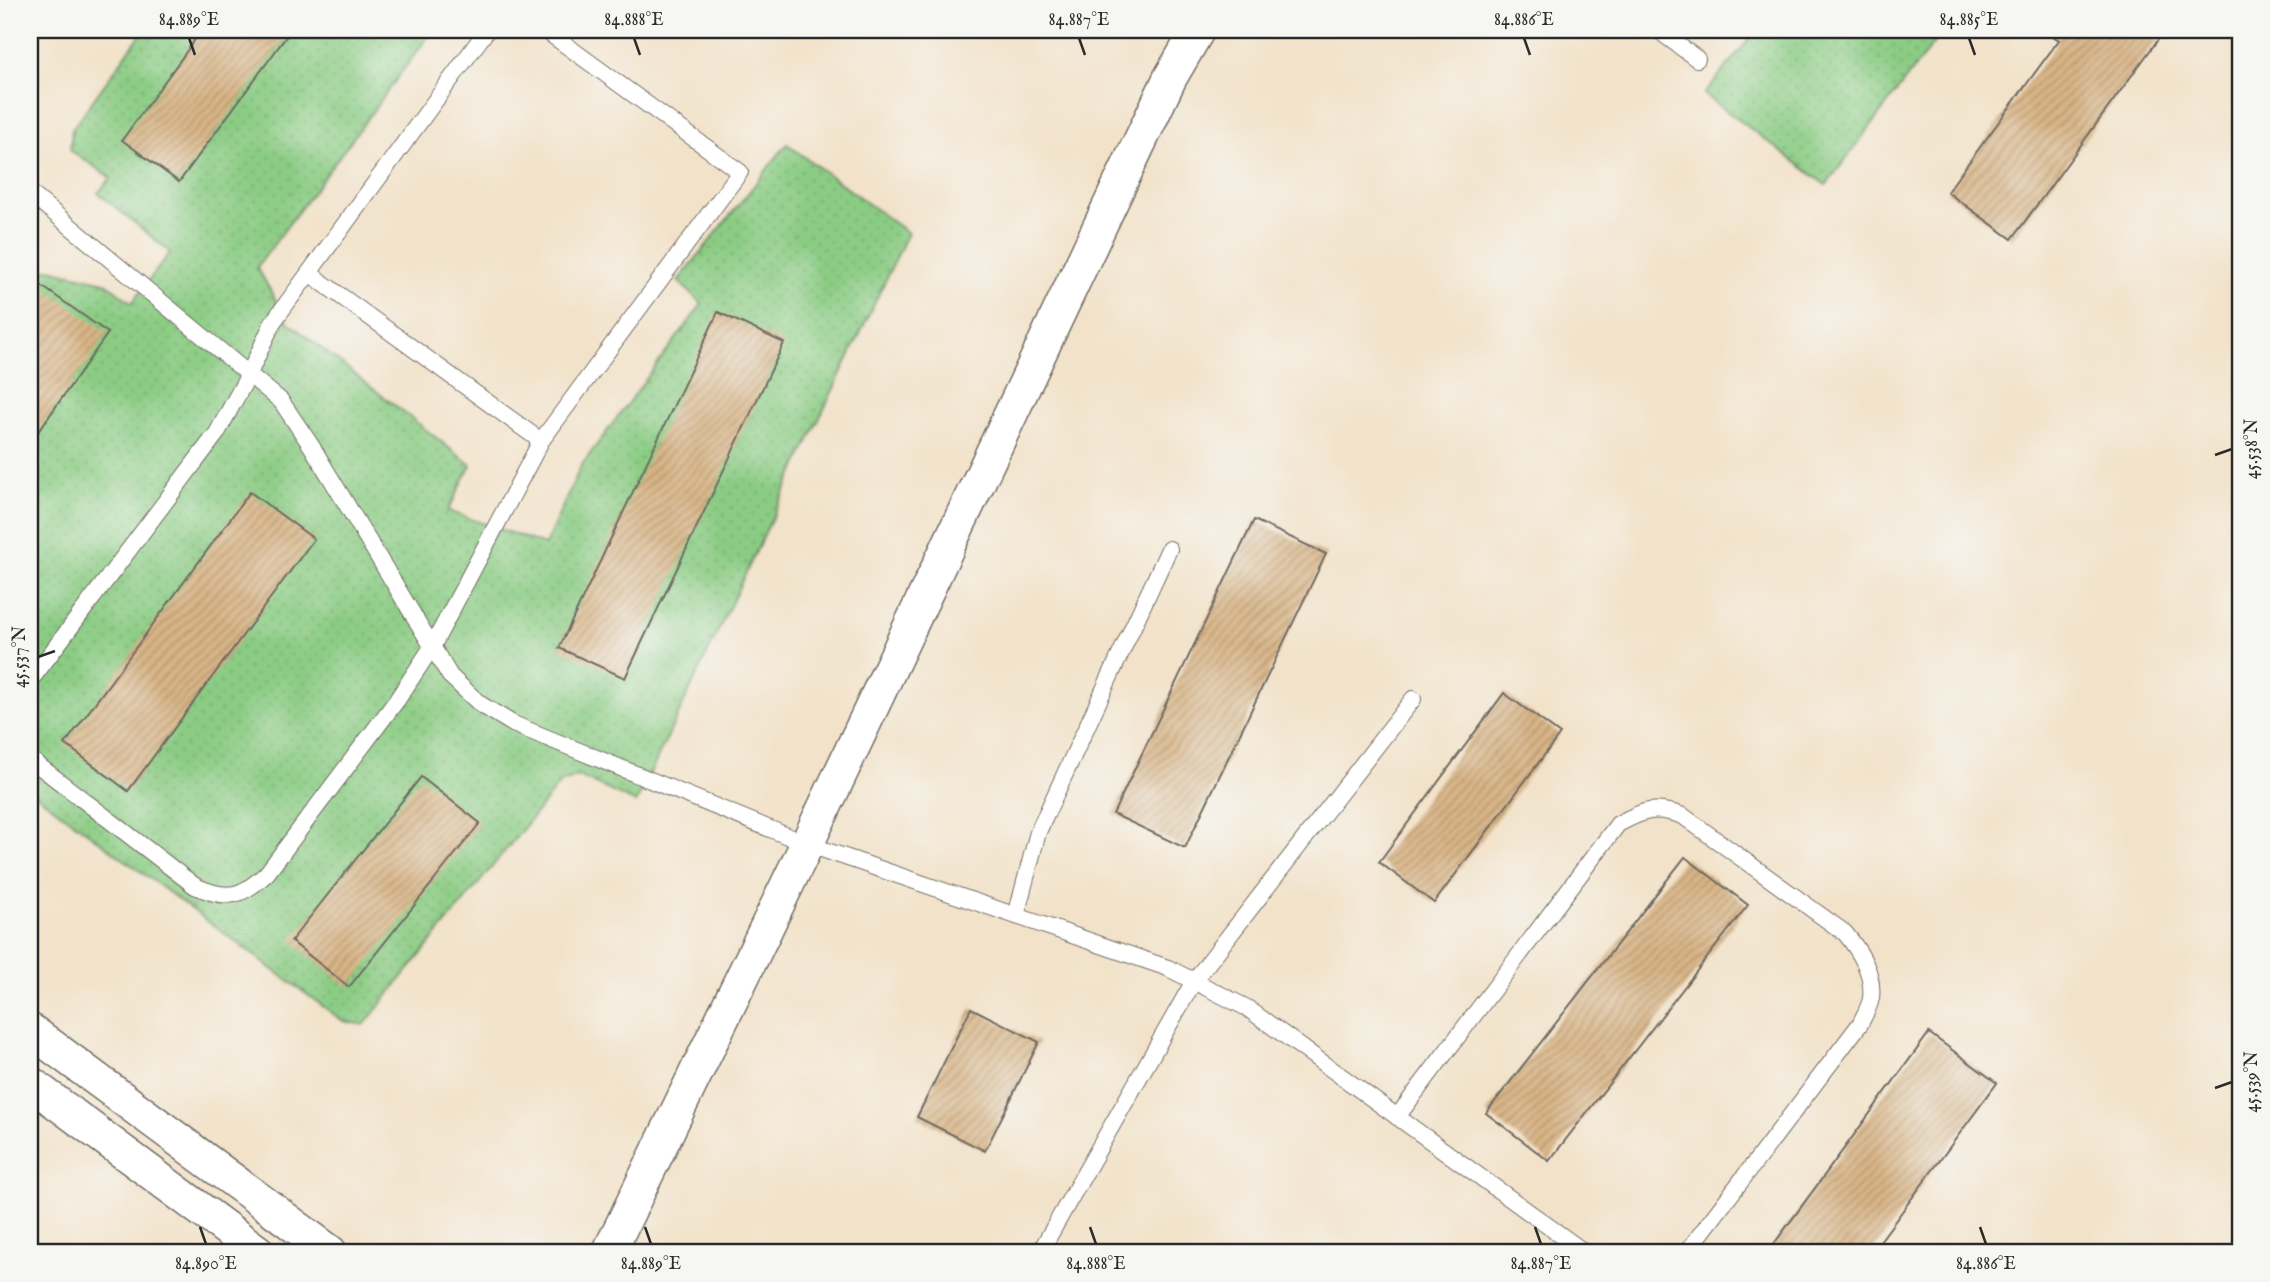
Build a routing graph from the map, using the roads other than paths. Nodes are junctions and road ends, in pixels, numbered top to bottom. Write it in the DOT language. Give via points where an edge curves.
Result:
graph roads {
  1 [pos="487,30"];
  2 [pos="545,30"];
  3 [pos="1198,30"];
  4 [pos="1658,30"];
  5 [pos="2233,30"];
  6 [pos="2240,33"];
  7 [pos="1697,59"];
  8 [pos="30,193"];
  9 [pos="309,273"];
  10 [pos="249,373"];
  11 [pos="541,441"];
  12 [pos="1169,549"];
  13 [pos="432,646"];
  14 [pos="30,681"];
  15 [pos="1413,699"];
  16 [pos="30,759"];
  17 [pos="807,844"];
  18 [pos="1016,916"];
  19 [pos="1194,981"];
  20 [pos="30,1030"];
  21 [pos="30,1083"];
  22 [pos="1397,1117"];
  23 [pos="258,1252"];
  24 [pos="330,1252"];
  25 [pos="609,1252"];
  26 [pos="1040,1252"];
  27 [pos="1584,1252"];
  28 [pos="1687,1252"];
  1 -- 9 [label="lane"];
  2 -- 11 [label="lane" via="740,172"];
  3 -- 17 [label="street" via="1170,78"];
  4 -- 7 [label="lane"];
  5 -- 6 [label="lane"];
  8 -- 10 [label="lane"];
  9 -- 10 [label="lane" via="273,323"];
  9 -- 11 [label="lane"];
  10 -- 13 [label="lane" via="281,401 312,447"];
  10 -- 14 [label="lane" via="217,433"];
  11 -- 13 [label="lane"];
  12 -- 18 [label="lane" via="1038,832"];
  13 -- 16 [label="lane" via="267,873 250,889 236,894 212,894 195,886"];
  13 -- 17 [label="lane" via="450,676 480,704 513,724"];
  15 -- 19 [label="lane"];
  17 -- 18 [label="lane"];
  17 -- 25 [label="street"];
  18 -- 19 [label="lane"];
  19 -- 22 [label="lane" via="1247,1008"];
  19 -- 26 [label="lane"];
  20 -- 24 [label="street"];
  21 -- 23 [label="street"];
  22 -- 27 [label="lane"];
  22 -- 28 [label="lane" via="1618,824 1642,811 1664,810 1683,816 1844,933 1868,969 1871,999 1860,1024"];
}
